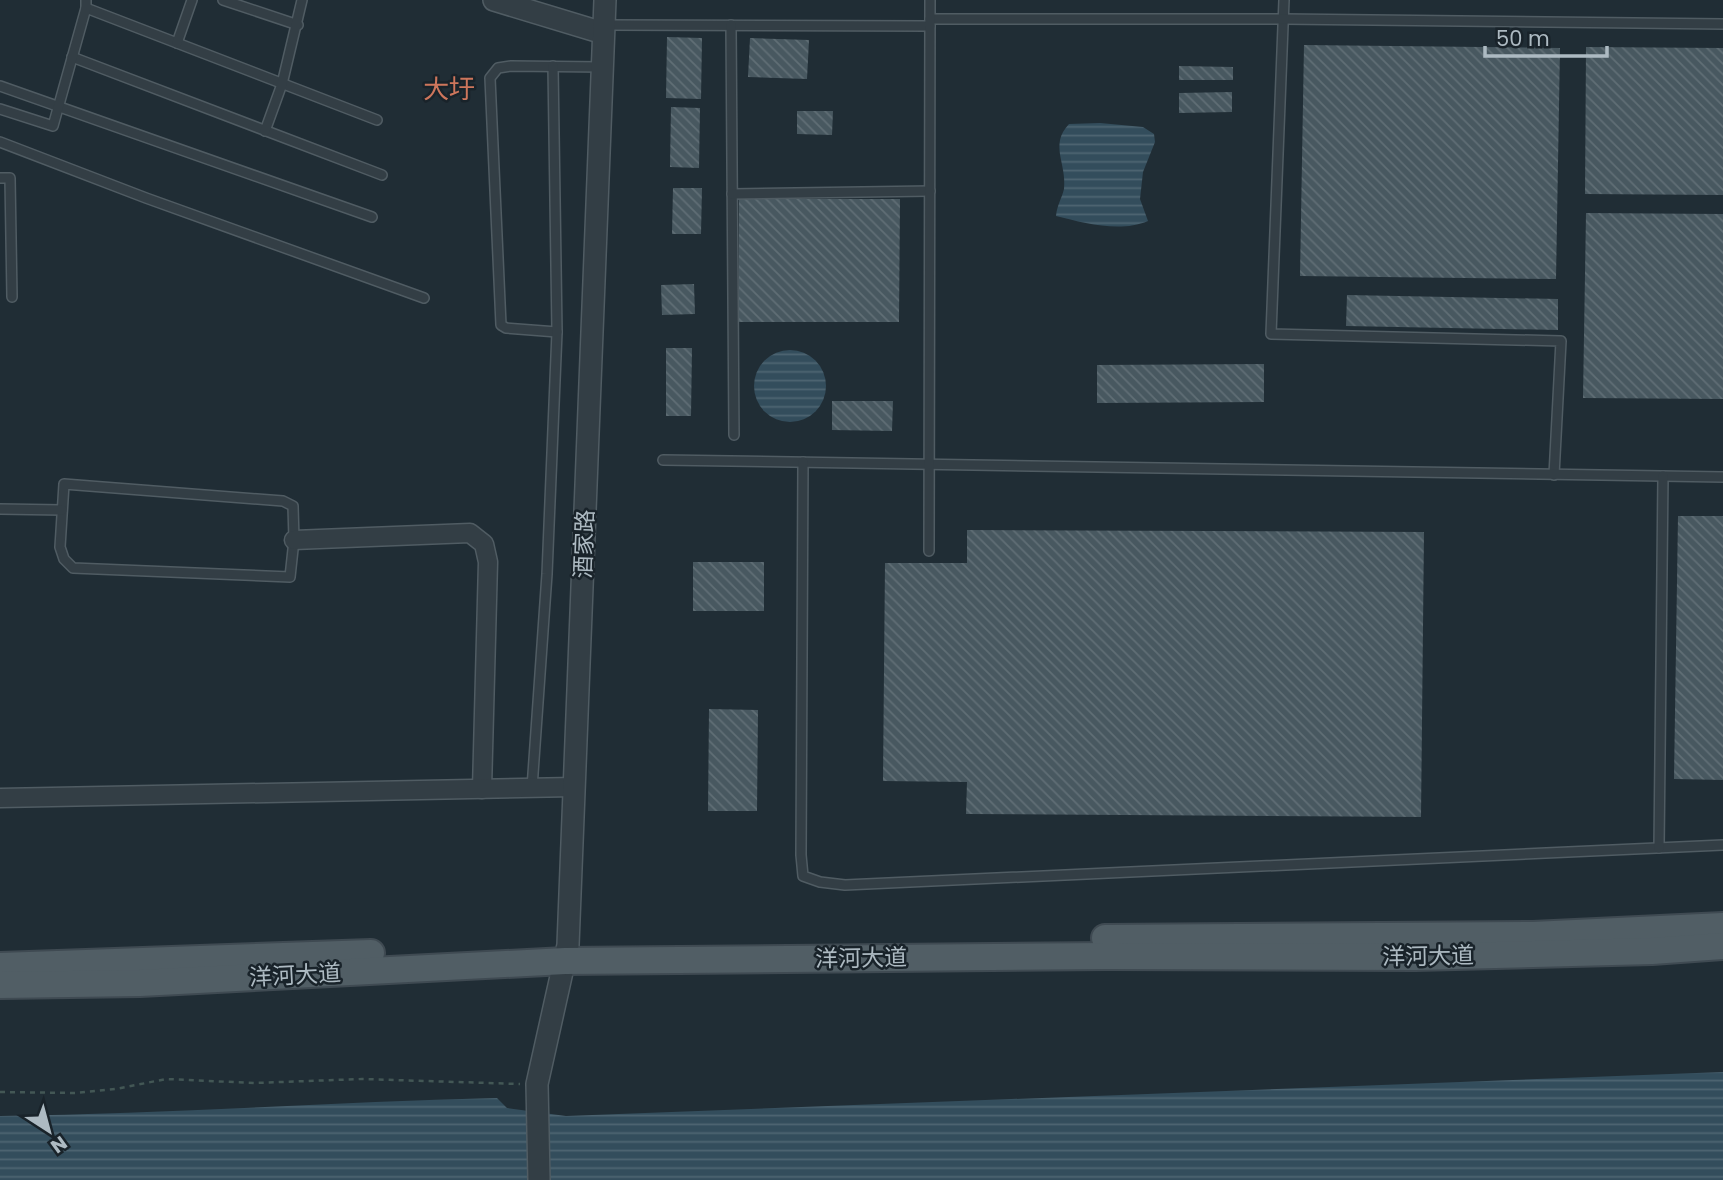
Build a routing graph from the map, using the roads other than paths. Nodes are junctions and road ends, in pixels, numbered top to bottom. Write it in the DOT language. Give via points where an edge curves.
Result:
graph roads {
  1 [pos="192,0"];
  2 [pos="223,0"];
  3 [pos="302,0"];
  4 [pos="494,0"];
  5 [pos="605,0"];
  6 [pos="930,0"];
  7 [pos="1284,0"];
  8 [pos="86,4"];
  9 [pos="1284,19"];
  10 [pos="930,22"];
  11 [pos="1723,24"];
  12 [pos="298,25"];
  13 [pos="731,25"];
  14 [pos="603,29"];
  15 [pos="177,43"];
  16 [pos="72,57"];
  17 [pos="553,66"];
  18 [pos="602,67"];
  19 [pos="282,84"];
  20 [pos="0,86"];
  21 [pos="57,105"];
  22 [pos="0,109"];
  23 [pos="377,120"];
  24 [pos="265,131"];
  25 [pos="0,142"];
  26 [pos="382,175"];
  27 [pos="0,178"];
  28 [pos="930,191"];
  29 [pos="732,194"];
  30 [pos="372,217"];
  31 [pos="12,297"];
  32 [pos="424,298"];
  33 [pos="557,332"];
  34 [pos="734,435"];
  35 [pos="663,460"];
  36 [pos="803,462"];
  37 [pos="930,465"];
  38 [pos="1554,475"];
  39 [pos="1663,476"];
  40 [pos="1723,477"];
  41 [pos="0,509"];
  42 [pos="62,510"];
  43 [pos="294,540"];
  44 [pos="929,551"];
  45 [pos="575,787"];
  46 [pos="532,788"];
  47 [pos="482,789"];
  48 [pos="0,797"];
  49 [pos="1723,845"];
  50 [pos="1659,848"];
  51 [pos="1723,926"];
  52 [pos="1723,946"];
  53 [pos="566,953"];
  54 [pos="0,966"];
  55 [pos="0,985"];
  56 [pos="539,1180"];
  1 -- 15 [label="lane"];
  2 -- 12 [label="lane"];
  3 -- 12 [label="lane"];
  4 -- 14 [label="street"];
  5 -- 14 [label="street, 酒家路"];
  6 -- 10 [label="lane"];
  7 -- 9 [label="lane"];
  8 -- 15 [label="lane"];
  8 -- 16 [label="lane"];
  9 -- 10 [label="lane"];
  9 -- 11 [label="lane"];
  9 -- 38 [label="lane" via="1272,334 1561,341"];
  10 -- 13 [label="lane"];
  10 -- 28 [label="lane"];
  12 -- 19 [label="lane"];
  13 -- 14 [label="lane"];
  13 -- 29 [label="lane"];
  14 -- 18 [label="street, 酒家路"];
  15 -- 19 [label="lane"];
  16 -- 21 [label="lane"];
  16 -- 24 [label="lane"];
  17 -- 18 [label="lane"];
  17 -- 33 [label="lane"];
  17 -- 33 [label="lane" via="498,68 490,78 501,325"];
  18 -- 45 [label="street, 酒家路"];
  19 -- 23 [label="lane"];
  19 -- 24 [label="lane"];
  20 -- 21 [label="lane"];
  21 -- 22 [label="lane" via="53,126"];
  21 -- 30 [label="lane"];
  24 -- 26 [label="lane"];
  25 -- 32 [label="lane"];
  27 -- 31 [label="lane" via="10,178"];
  28 -- 29 [label="lane"];
  28 -- 37 [label="lane"];
  29 -- 34 [label="lane"];
  33 -- 46 [label="lane"];
  35 -- 36 [label="lane"];
  36 -- 37 [label="lane"];
  36 -- 50 [label="lane" via="803,876 845,885"];
  37 -- 38 [label="lane"];
  37 -- 44 [label="lane"];
  38 -- 39 [label="lane"];
  39 -- 40 [label="lane"];
  39 -- 50 [label="lane"];
  41 -- 42 [label="lane"];
  42 -- 43 [label="lane" via="64,484 284,501 293,506"];
  42 -- 43 [label="lane" via="60,547 74,568 290,577"];
  43 -- 47 [label="street" via="470,533 484,544 488,575"];
  45 -- 46 [label="street"];
  45 -- 53 [label="street, 酒家路"];
  46 -- 47 [label="street"];
  47 -- 48 [label="street"];
  49 -- 50 [label="lane"];
  51 -- 53 [label="main road, 洋河大道" via="1533,935"];
  52 -- 53 [label="main road, 洋河大道" via="1415,957"];
  53 -- 54 [label="main road, 洋河大道"];
  53 -- 55 [label="main road, 洋河大道" via="140,983"];
  53 -- 56 [label="street, 酒家路" via="537,1084"];
}
